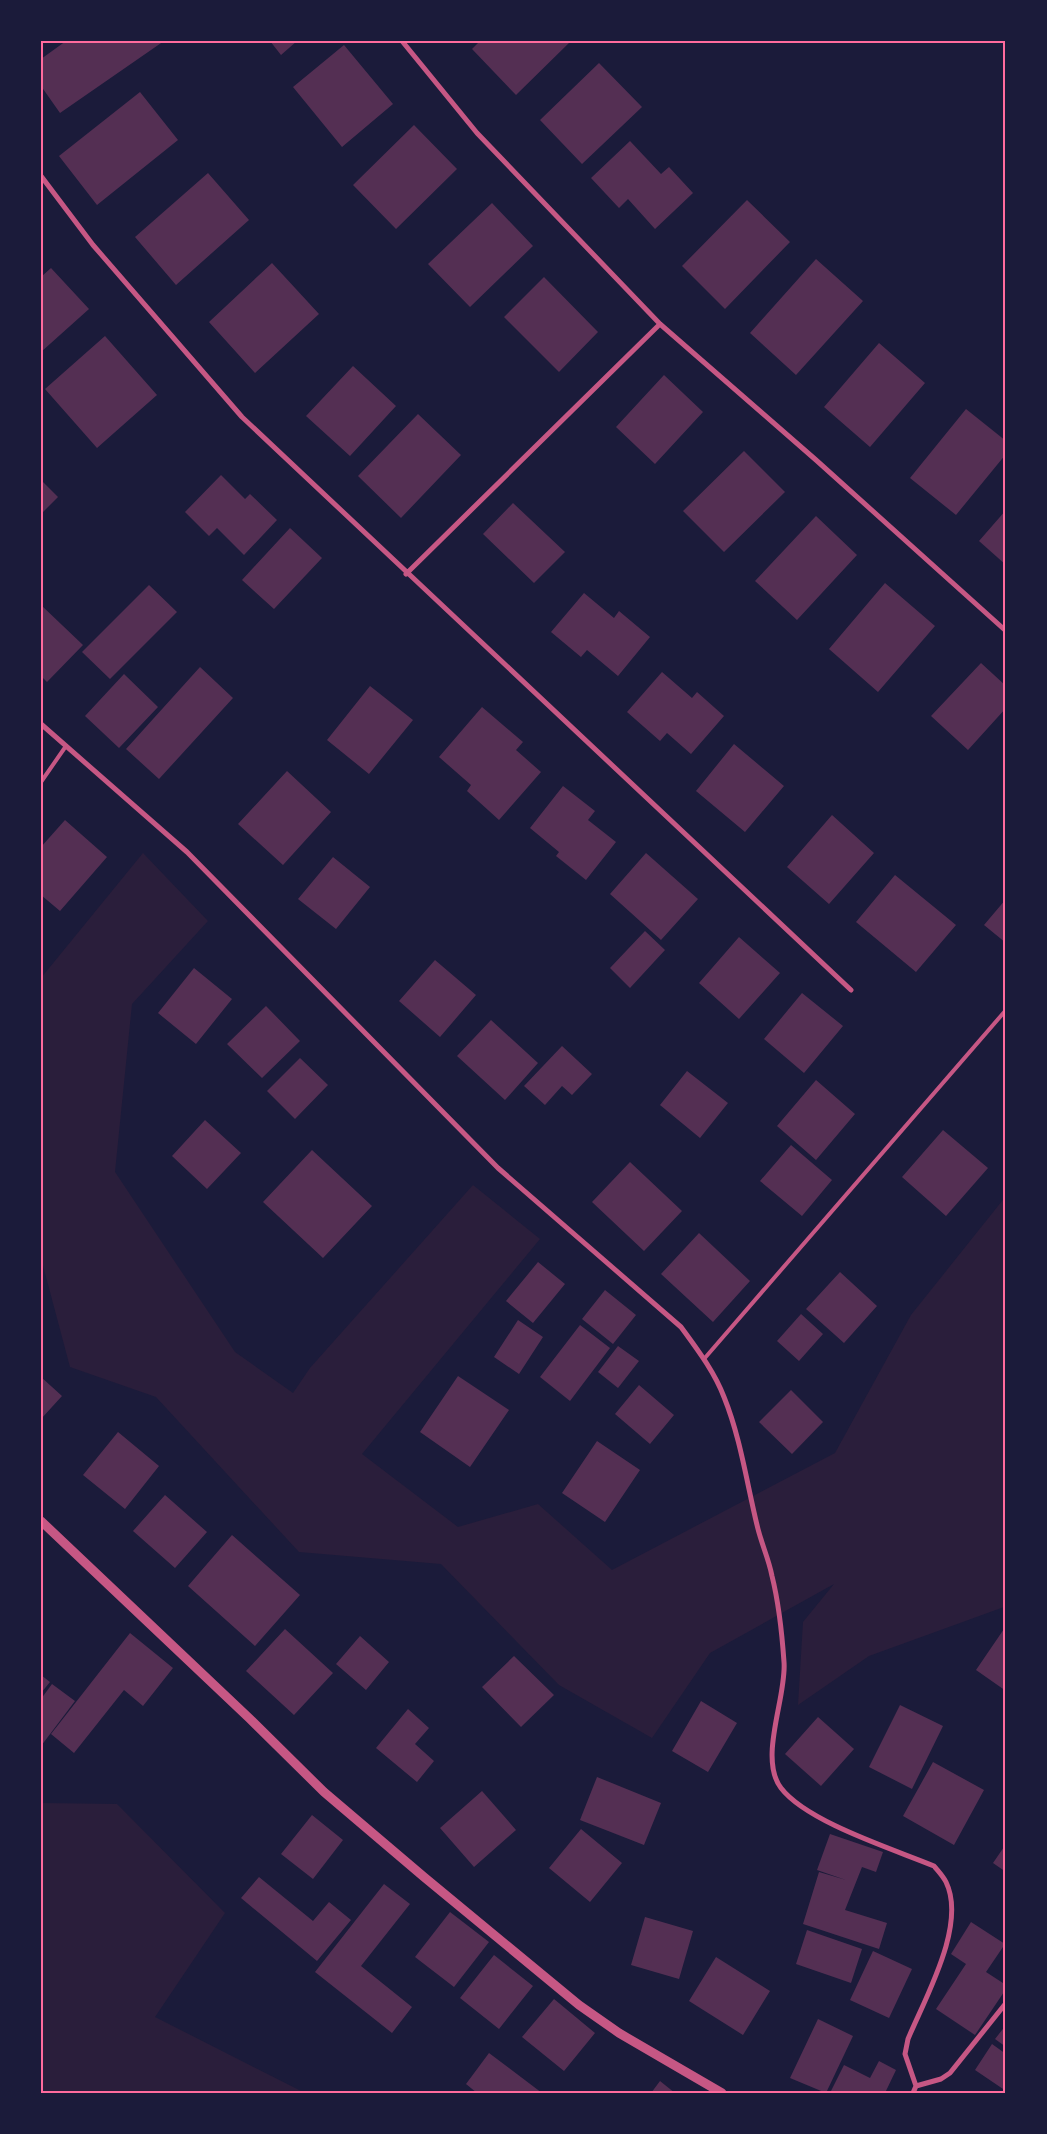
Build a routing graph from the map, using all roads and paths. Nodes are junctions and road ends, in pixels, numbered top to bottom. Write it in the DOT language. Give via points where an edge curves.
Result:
graph roads {
  1 [pos="402,41"];
  2 [pos="41,176"];
  3 [pos="660,324"];
  4 [pos="406,574"];
  5 [pos="1006,631"];
  6 [pos="41,724"];
  7 [pos="66,746"];
  8 [pos="41,782"];
  9 [pos="851,990"];
  10 [pos="1006,1010"];
  11 [pos="704,1359"];
  12 [pos="41,1521"];
  13 [pos="1006,2003"];
  14 [pos="916,2086"];
  15 [pos="722,2093"];
  16 [pos="913,2093"];
  1 -- 3 [label="street" via="477,133"];
  2 -- 4 [label="street" via="93,244 242,417"];
  3 -- 4 [label="street"];
  3 -- 5 [label="street" via="824,466"];
  4 -- 9 [label="street"];
  6 -- 7 [label="street"];
  7 -- 8 [label="lane"];
  7 -- 11 [label="street" via="187,852 498,1168 680,1327"];
  10 -- 11 [label="lane"];
  11 -- 14 [label="street" via="724,1397 734,1429 780,1616 784,1665 773,1756 780,1786 816,1816 934,1866 946,1881 952,1901 949,1940 905,2054"];
  12 -- 15 [label="street" via="324,1792 424,1877 579,2005 619,2033"];
  13 -- 14 [label="street" via="950,2073"];
  14 -- 16 [label="street"];
}
